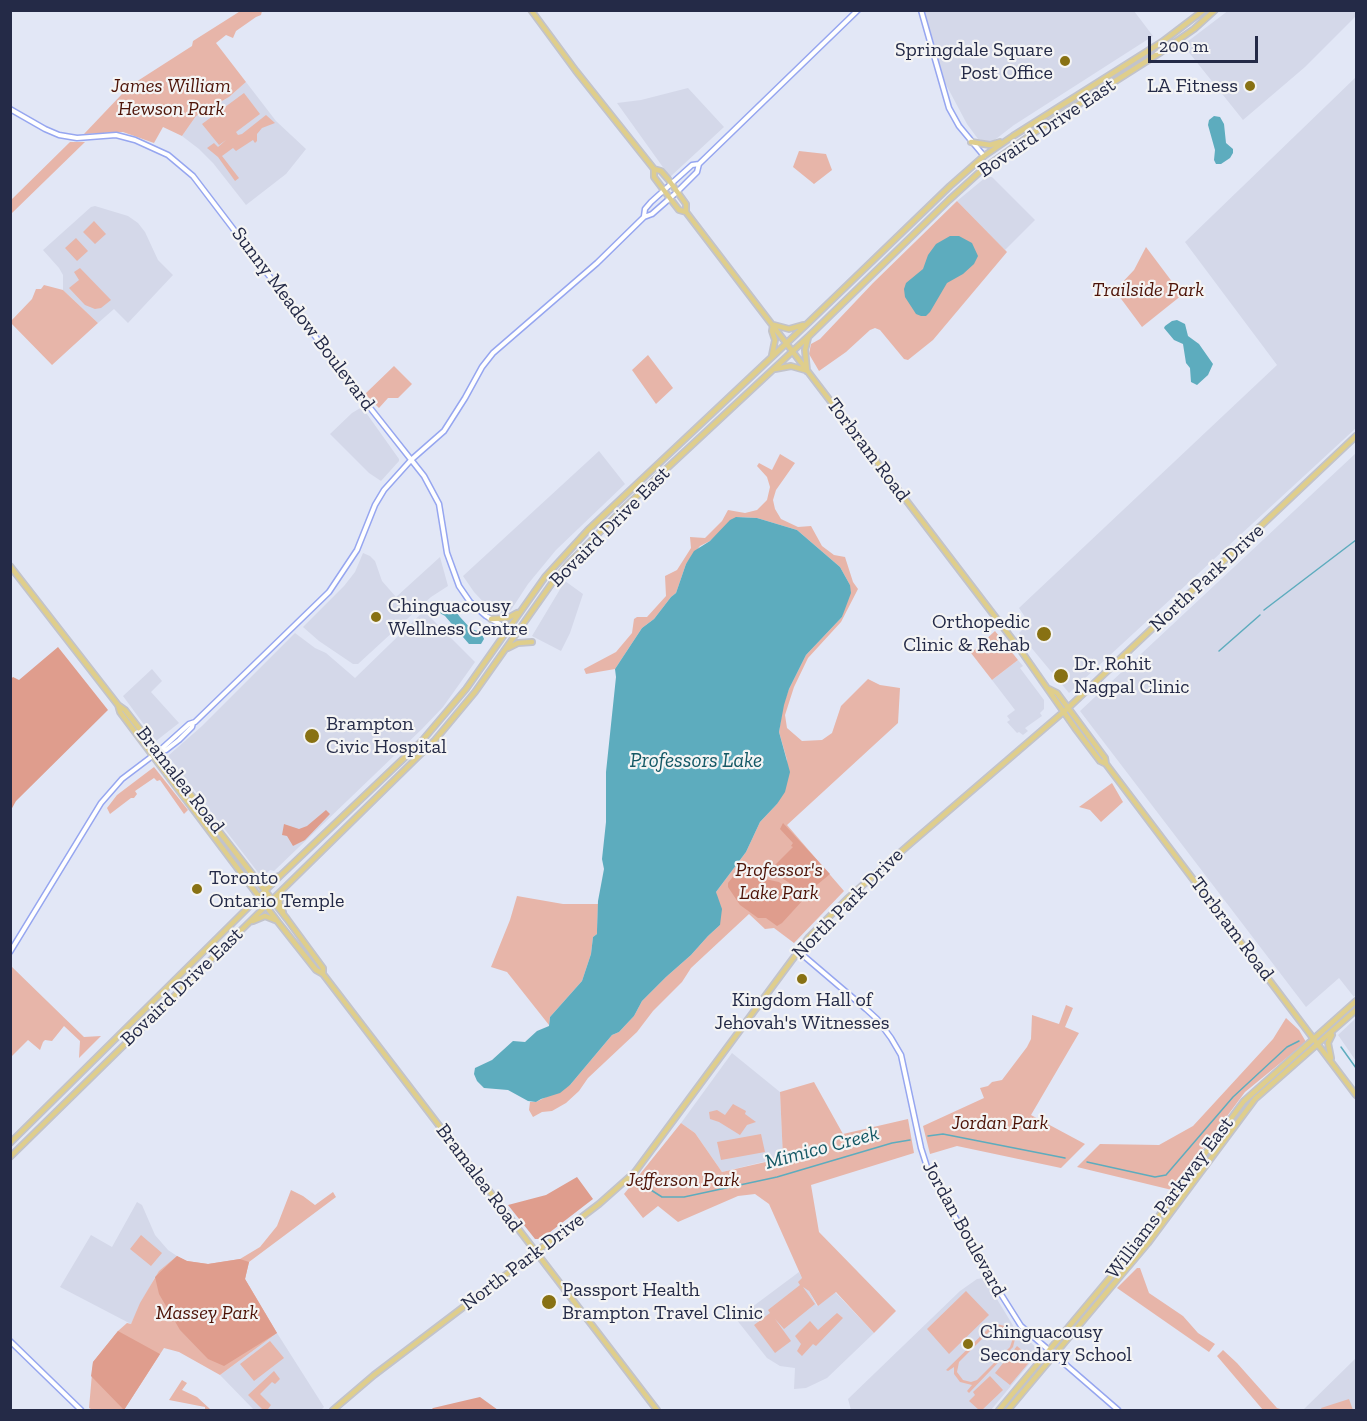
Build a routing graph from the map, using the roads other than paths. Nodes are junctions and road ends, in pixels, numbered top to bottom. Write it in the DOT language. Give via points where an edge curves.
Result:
graph roads {
  1 [pos="531,10"];
  2 [pos="858,10"];
  3 [pos="921,10"];
  4 [pos="1204,10"];
  5 [pos="1215,10"];
  6 [pos="1153,47"];
  7 [pos="1154,57"];
  8 [pos="10,110"];
  9 [pos="1006,141"];
  10 [pos="971,142"];
  11 [pos="984,156"];
  12 [pos="699,164"];
  13 [pos="654,169"];
  14 [pos="672,185"];
  15 [pos="665,191"];
  16 [pos="677,192"];
  17 [pos="670,198"];
  18 [pos="686,212"];
  19 [pos="644,217"];
  20 [pos="808,323"];
  21 [pos="773,325"];
  22 [pos="808,337"];
  23 [pos="786,343"];
  24 [pos="792,351"];
  25 [pos="772,356"];
  26 [pos="773,370"];
  27 [pos="807,371"];
  28 [pos="1356,436"];
  29 [pos="411,460"];
  30 [pos="10,566"];
  31 [pos="520,612"];
  32 [pos="491,619"];
  33 [pos="508,629"];
  34 [pos="532,642"];
  35 [pos="505,649"];
  36 [pos="1049,689"];
  37 [pos="118,705"];
  38 [pos="1068,708"];
  39 [pos="1063,712"];
  40 [pos="159,752"];
  41 [pos="153,756"];
  42 [pos="1106,764"];
  43 [pos="281,875"];
  44 [pos="253,876"];
  45 [pos="283,889"];
  46 [pos="265,892"];
  47 [pos="259,897"];
  48 [pos="272,900"];
  49 [pos="266,906"];
  50 [pos="287,919"];
  51 [pos="278,921"];
  52 [pos="248,924"];
  53 [pos="10,951"];
  54 [pos="797,951"];
  55 [pos="322,974"];
  56 [pos="1356,1001"];
  57 [pos="1356,1010"];
  58 [pos="1335,1029"];
  59 [pos="1314,1039"];
  60 [pos="1319,1044"];
  61 [pos="1331,1061"];
  62 [pos="1356,1095"];
  63 [pos="10,1143"];
  64 [pos="10,1157"];
  65 [pos="537,1253"];
  66 [pos="10,1341"];
  67 [pos="1049,1350"];
  68 [pos="1054,1354"];
  69 [pos="81,1410"];
  70 [pos="333,1410"];
  71 [pos="657,1410"];
  72 [pos="999,1410"];
  73 [pos="1008,1410"];
  74 [pos="1118,1410"];
  1 -- 13 [label="main road, Torbram Road"];
  2 -- 12 [label="street"];
  3 -- 10 [label="street" via="947,105"];
  4 -- 6 [label="main road, Bovaird Drive East"];
  5 -- 7 [label="main road, Bovaird Drive East"];
  6 -- 7 [label="main road"];
  6 -- 9 [label="main road, Bovaird Drive East"];
  7 -- 22 [label="main road, Bovaird Drive East" via="983,169"];
  8 -- 29 [label="street, Sunny Meadow Boulevard" via="59,135 131,138 181,164"];
  9 -- 10 [label="main road" via="990,145"];
  9 -- 11 [label="main road, Bovaird Drive East"];
  10 -- 11 [label="street"];
  11 -- 20 [label="main road, Bovaird Drive East"];
  12 -- 14 [label="street" via="692,165"];
  12 -- 16 [label="street" via="698,172"];
  13 -- 14 [label="main road, Torbram Road" via="662,171"];
  13 -- 15 [label="main road, Torbram Road" via="654,177"];
  14 -- 15 [label="street"];
  14 -- 16 [label="main road, Torbram Road"];
  15 -- 17 [label="main road, Torbram Road"];
  15 -- 19 [label="street" via="645,209"];
  16 -- 17 [label="street"];
  16 -- 18 [label="main road, Torbram Road" via="686,204"];
  17 -- 18 [label="main road, Torbram Road" via="679,210"];
  17 -- 19 [label="street"];
  18 -- 21 [label="main road, Torbram Road"];
  19 -- 29 [label="street" via="493,353 444,431"];
  20 -- 21 [label="main road" via="789,329"];
  20 -- 23 [label="main road, Bovaird Drive East"];
  21 -- 23 [label="main road, Torbram Road"];
  21 -- 25 [label="main road"];
  22 -- 24 [label="main road, Bovaird Drive East"];
  22 -- 27 [label="main road"];
  23 -- 24 [label="main road, Torbram Road"];
  23 -- 25 [label="main road, Bovaird Drive East"];
  24 -- 26 [label="main road, Bovaird Drive East"];
  24 -- 27 [label="main road, Torbram Road"];
  25 -- 31 [label="main road, Bovaird Drive East" via="588,530"];
  26 -- 27 [label="main road" via="791,366"];
  26 -- 35 [label="main road, Bovaird Drive East" via="569,563"];
  27 -- 36 [label="main road, Torbram Road"];
  28 -- 38 [label="main road, North Park Drive"];
  29 -- 32 [label="street, Sunny Meadow Boulevard" via="439,504 455,578 470,602"];
  29 -- 40 [label="street" via="384,490 357,550 329,592 179,740"];
  30 -- 37 [label="main road, Bramalea Road"];
  31 -- 32 [label="main road" via="508,618"];
  31 -- 33 [label="main road, Bovaird Drive East"];
  32 -- 33 [label="street, Sunny Meadow Boulevard"];
  33 -- 43 [label="main road, Bovaird Drive East" via="461,695 421,742"];
  34 -- 35 [label="main road"];
  35 -- 45 [label="main road, Bovaird Drive East" via="475,693 435,740"];
  36 -- 38 [label="main road, Torbram Road"];
  36 -- 39 [label="main road, Torbram Road"];
  37 -- 40 [label="main road, Bramalea Road"];
  37 -- 41 [label="main road, Bramalea Road"];
  38 -- 39 [label="main road, North Park Drive"];
  38 -- 42 [label="main road, Torbram Road"];
  39 -- 42 [label="main road, Torbram Road"];
  39 -- 54 [label="main road, North Park Drive" via="847,899"];
  40 -- 41 [label="street"];
  40 -- 44 [label="main road, Bramalea Road"];
  41 -- 47 [label="main road, Bramalea Road"];
  41 -- 53 [label="street" via="122,779 101,803"];
  42 -- 59 [label="main road, Torbram Road"];
  43 -- 44 [label="main road" via="265,880"];
  43 -- 46 [label="main road, Bovaird Drive East"];
  44 -- 46 [label="main road, Bramalea Road"];
  45 -- 48 [label="main road, Bovaird Drive East"];
  45 -- 50 [label="main road" via="279,903"];
  46 -- 47 [label="main road, Bovaird Drive East"];
  46 -- 48 [label="main road, Bramalea Road"];
  47 -- 49 [label="main road, Bramalea Road"];
  47 -- 63 [label="main road, Bovaird Drive East"];
  48 -- 49 [label="main road, Bovaird Drive East"];
  48 -- 50 [label="main road, Bramalea Road"];
  49 -- 51 [label="main road, Bramalea Road"];
  49 -- 52 [label="main road, Bovaird Drive East"];
  50 -- 55 [label="main road, Bramalea Road" via="322,968"];
  51 -- 52 [label="main road" via="263,916"];
  51 -- 55 [label="main road, Bramalea Road"];
  52 -- 64 [label="main road, Bovaird Drive East"];
  54 -- 65 [label="main road, North Park Drive" via="641,1165 607,1198"];
  54 -- 67 [label="street, Jordan Boulevard" via="877,1019 891,1038 901,1055 923,1158 933,1181 1012,1313"];
  55 -- 65 [label="main road, Bramalea Road"];
  56 -- 59 [label="main road, Williams Parkway East"];
  57 -- 58 [label="main road, Williams Parkway East"];
  58 -- 60 [label="main road, Williams Parkway East"];
  58 -- 61 [label="main road" via="1328,1043"];
  59 -- 60 [label="main road, Torbram Road"];
  59 -- 67 [label="main road, Williams Parkway East" via="1244,1101 1138,1243"];
  60 -- 61 [label="main road, Torbram Road"];
  60 -- 68 [label="main road, Williams Parkway East" via="1249,1107 1148,1243"];
  61 -- 62 [label="main road, Torbram Road"];
  65 -- 70 [label="main road, North Park Drive"];
  65 -- 71 [label="main road, Bramalea Road"];
  66 -- 69 [label="street"];
  67 -- 68 [label="street, Jordan Boulevard"];
  67 -- 72 [label="main road, Williams Parkway East"];
  68 -- 73 [label="main road, Williams Parkway East"];
  68 -- 74 [label="street, Jordan Boulevard"];
}
